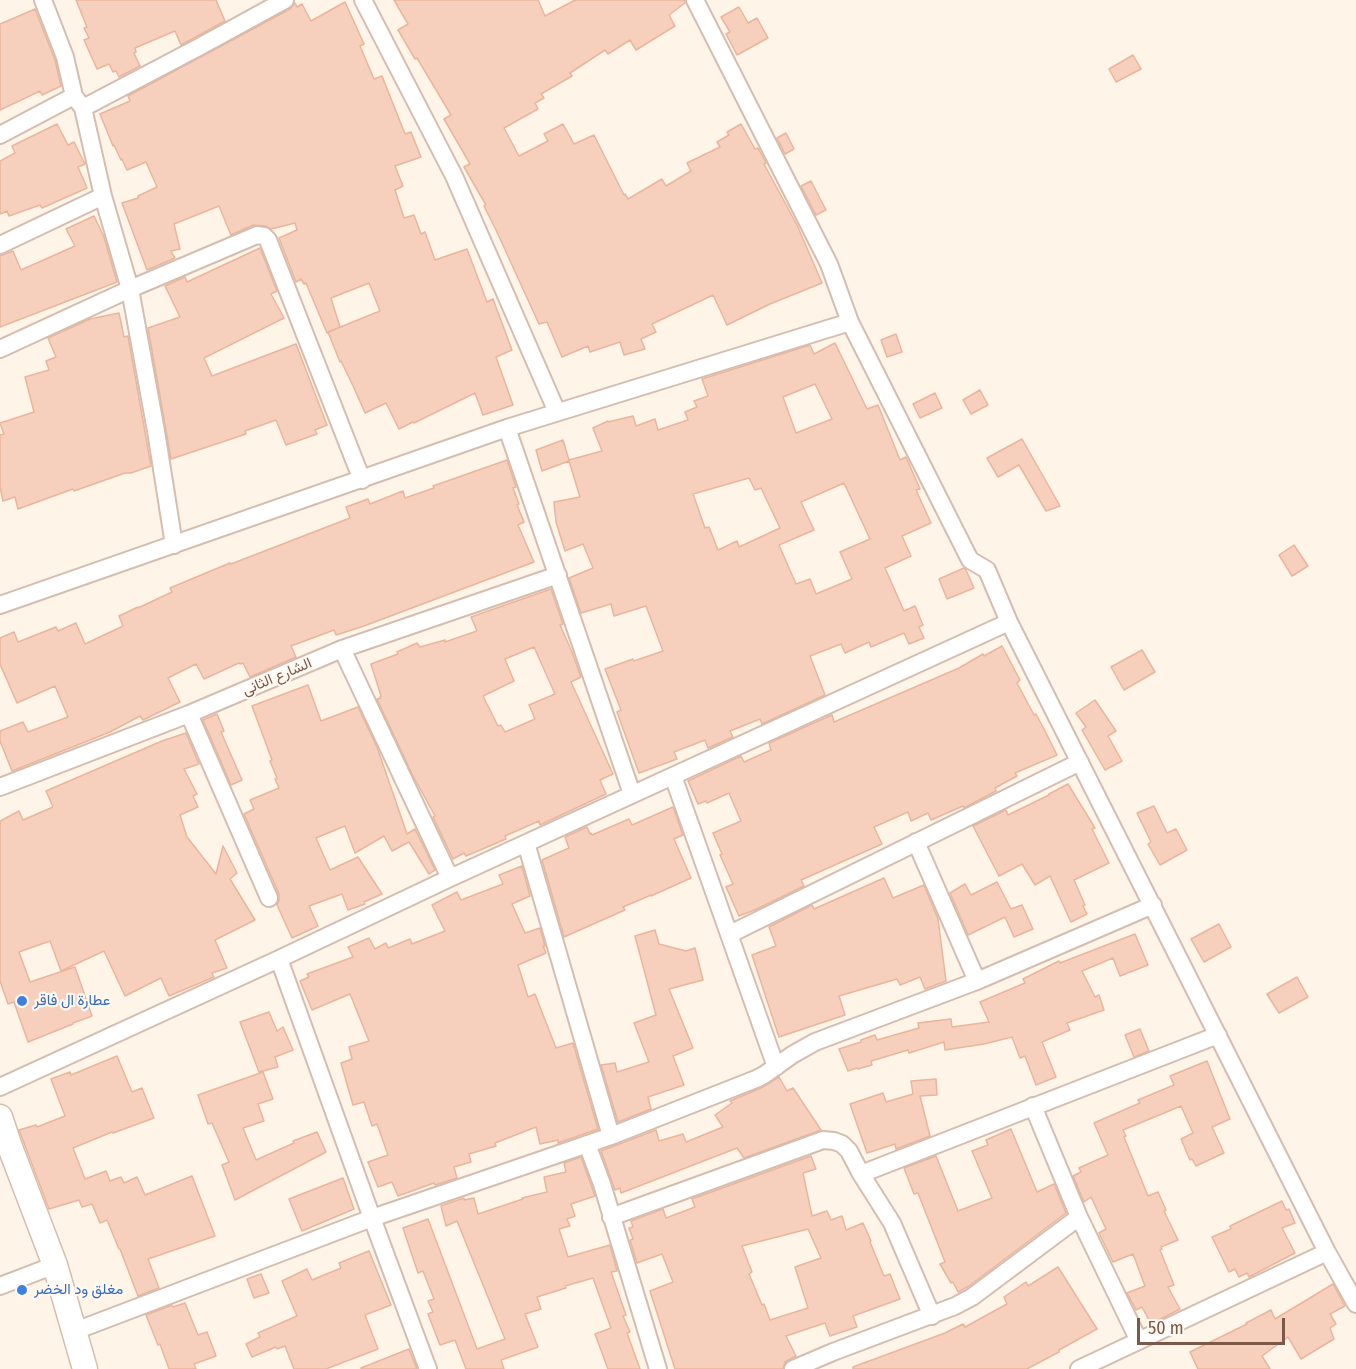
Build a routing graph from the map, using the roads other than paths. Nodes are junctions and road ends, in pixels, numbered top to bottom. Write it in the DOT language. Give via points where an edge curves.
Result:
graph roads {
  1 [pos="43,0"];
  2 [pos="285,0"];
  3 [pos="363,0"];
  4 [pos="695,0"];
  5 [pos="79,102"];
  6 [pos="0,135"];
  7 [pos="103,196"];
  8 [pos="0,245"];
  9 [pos="130,289"];
  10 [pos="850,322"];
  11 [pos="0,349"];
  12 [pos="557,412"];
  13 [pos="507,428"];
  14 [pos="362,480"];
  15 [pos="174,545"];
  16 [pos="558,575"];
  17 [pos="0,605"];
  18 [pos="1009,622"];
  19 [pos="342,650"];
  20 [pos="189,714"];
  21 [pos="1080,762"];
  22 [pos="673,776"];
  23 [pos="0,787"];
  24 [pos="632,794"];
  25 [pos="916,842"];
  26 [pos="526,843"];
  27 [pos="450,878"];
  28 [pos="269,898"];
  29 [pos="1153,905"];
  30 [pos="730,934"];
  31 [pos="279,959"];
  32 [pos="977,981"];
  33 [pos="1218,1035"];
  34 [pos="776,1067"];
  35 [pos="0,1087"];
  36 [pos="1033,1106"];
  37 [pos="0,1118"];
  38 [pos="611,1136"];
  39 [pos="587,1144"];
  40 [pos="5,1149"];
  41 [pos="861,1174"];
  42 [pos="612,1217"];
  43 [pos="1079,1217"];
  44 [pos="372,1218"];
  45 [pos="1327,1251"];
  46 [pos="55,1265"];
  47 [pos="0,1286"];
  48 [pos="1356,1304"];
  49 [pos="932,1316"];
  50 [pos="75,1331"];
  51 [pos="1139,1341"];
  52 [pos="85,1369"];
  53 [pos="428,1369"];
  54 [pos="658,1369"];
  55 [pos="793,1369"];
  56 [pos="1079,1369"];
  1 -- 5 [label="street"];
  2 -- 5 [label="street" via="199,47"];
  3 -- 12 [label="street" via="454,176"];
  4 -- 10 [label="street" via="829,264"];
  5 -- 6 [label="street"];
  5 -- 7 [label="street"];
  7 -- 8 [label="street"];
  7 -- 9 [label="street"];
  9 -- 11 [label="street"];
  9 -- 14 [label="street" via="257,235 264,236"];
  9 -- 15 [label="street"];
  10 -- 12 [label="street"];
  10 -- 18 [label="street" via="970,560 987,570"];
  12 -- 13 [label="street"];
  13 -- 14 [label="street"];
  13 -- 16 [label="street"];
  14 -- 15 [label="street"];
  15 -- 17 [label="street"];
  16 -- 19 [label="street, الشارع الثانى"];
  16 -- 24 [label="street"];
  18 -- 21 [label="street"];
  18 -- 22 [label="street"];
  19 -- 20 [label="street, الشارع الثانى"];
  19 -- 27 [label="street"];
  20 -- 23 [label="street, الشارع الثانى"];
  20 -- 28 [label="street"];
  21 -- 25 [label="street"];
  21 -- 29 [label="street"];
  22 -- 24 [label="street"];
  22 -- 30 [label="street"];
  24 -- 26 [label="street"];
  25 -- 30 [label="street"];
  25 -- 32 [label="street"];
  26 -- 27 [label="street"];
  26 -- 38 [label="street"];
  27 -- 31 [label="street"];
  29 -- 32 [label="street"];
  29 -- 33 [label="street"];
  30 -- 34 [label="street"];
  31 -- 35 [label="street"];
  31 -- 44 [label="street"];
  32 -- 34 [label="street" via="815,1042"];
  33 -- 36 [label="street"];
  33 -- 45 [label="street"];
  34 -- 38 [label="street" via="756,1079"];
  36 -- 41 [label="street"];
  36 -- 43 [label="street"];
  37 -- 40 [label="street"];
  38 -- 39 [label="street"];
  39 -- 42 [label="street"];
  39 -- 44 [label="street"];
  40 -- 46 [label="street"];
  41 -- 42 [label="street" via="842,1144 823,1140"];
  41 -- 49 [label="street" via="892,1223"];
  42 -- 54 [label="street"];
  43 -- 49 [label="street" via="972,1297"];
  43 -- 51 [label="street"];
  44 -- 50 [label="street"];
  44 -- 53 [label="street"];
  45 -- 48 [label="street"];
  45 -- 51 [label="street"];
  46 -- 47 [label="street"];
  46 -- 50 [label="street"];
  49 -- 55 [label="street"];
  50 -- 52 [label="street"];
  51 -- 56 [label="street"];
}
